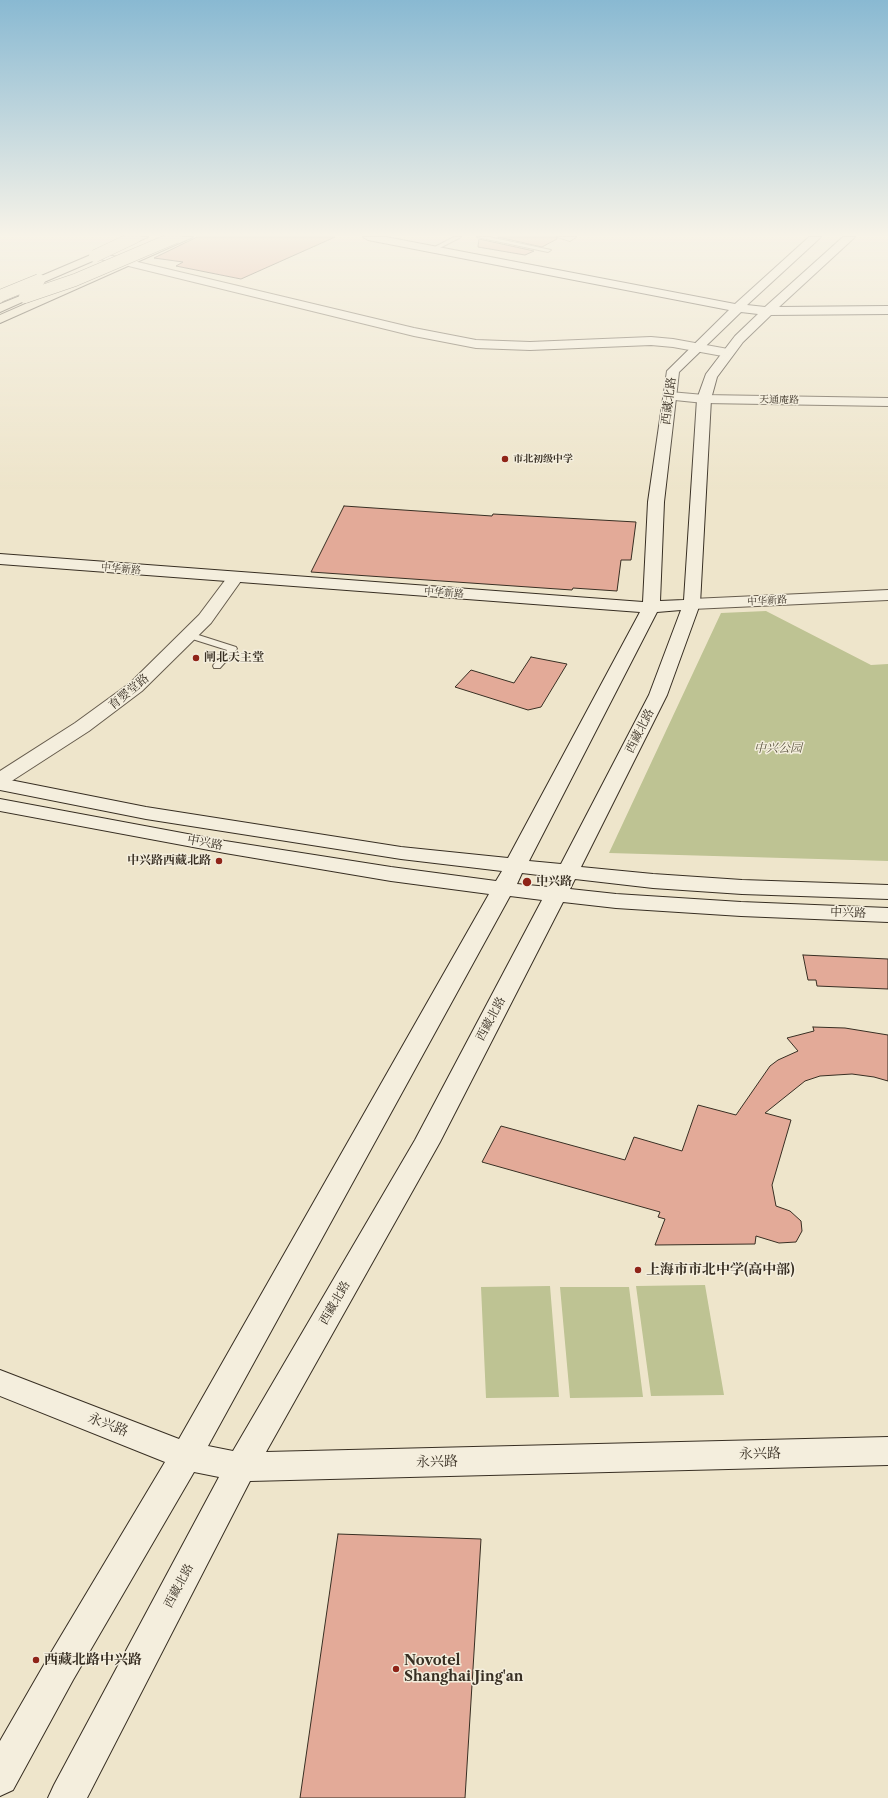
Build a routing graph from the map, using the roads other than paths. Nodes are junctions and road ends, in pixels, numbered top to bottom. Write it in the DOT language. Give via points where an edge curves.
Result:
graph roads {
  1 [pos="366,321"];
  2 [pos="724,321"];
  3 [pos="759,321"];
  4 [pos="696,348"];
  5 [pos="728,353"];
  6 [pos="670,396"];
  7 [pos="704,398"];
  8 [pos="888,402"];
  9 [pos="0,559"];
  10 [pos="235,578"];
  11 [pos="888,595"];
  12 [pos="692,604"];
  13 [pos="651,607"];
  14 [pos="189,635"];
  15 [pos="217,666"];
  16 [pos="0,780"];
  17 [pos="0,784"];
  18 [pos="0,805"];
  19 [pos="509,878"];
  20 [pos="562,884"];
  21 [pos="888,892"];
  22 [pos="888,915"];
  23 [pos="0,1383"];
  24 [pos="888,1451"];
  25 [pos="186,1456"];
  26 [pos="241,1467"];
  27 [pos="0,1777"];
  28 [pos="67,1798"];
  1 -- 4 [label="main road" via="476,344 530,346 651,341"];
  2 -- 4 [label="main road, 西藏北路"];
  3 -- 5 [label="main road, 西藏北路"];
  4 -- 5 [label="main road"];
  4 -- 6 [label="main road, 西藏北路" via="673,371"];
  5 -- 7 [label="main road, 西藏北路" via="711,377"];
  6 -- 7 [label="main road, 天通庵路"];
  6 -- 13 [label="main road, 西藏北路" via="656,502"];
  7 -- 8 [label="main road, 天通庵路"];
  7 -- 12 [label="main road, 西藏北路"];
  9 -- 10 [label="main road, 中华新路"];
  10 -- 13 [label="main road, 中华新路"];
  10 -- 14 [label="main road, 育婴堂路"];
  11 -- 12 [label="main road, 中华新路"];
  12 -- 13 [label="main road, 中华新路"];
  12 -- 20 [label="main road, 西藏北路" via="658,695"];
  13 -- 19 [label="main road, 西藏北路"];
  14 -- 15 [label="lane" via="233,649"];
  14 -- 16 [label="main road, 育婴堂路" via="136,687 110,707"];
  17 -- 19 [label="main road, 中兴路" via="146,813 401,853"];
  18 -- 19 [label="main road, 中兴路" via="232,848 391,874"];
  19 -- 20 [label="main road, 中兴路"];
  19 -- 25 [label="main road, 西藏北路"];
  20 -- 21 [label="main road, 中兴路" via="653,881"];
  20 -- 22 [label="main road, 中兴路" via="616,901"];
  20 -- 26 [label="main road, 西藏北路" via="427,1142"];
  23 -- 25 [label="main road, 永兴路"];
  24 -- 26 [label="main road, 永兴路"];
  25 -- 26 [label="main road, 永兴路"];
  25 -- 27 [label="main road, 西藏北路"];
  26 -- 28 [label="main road, 西藏北路"];
}
